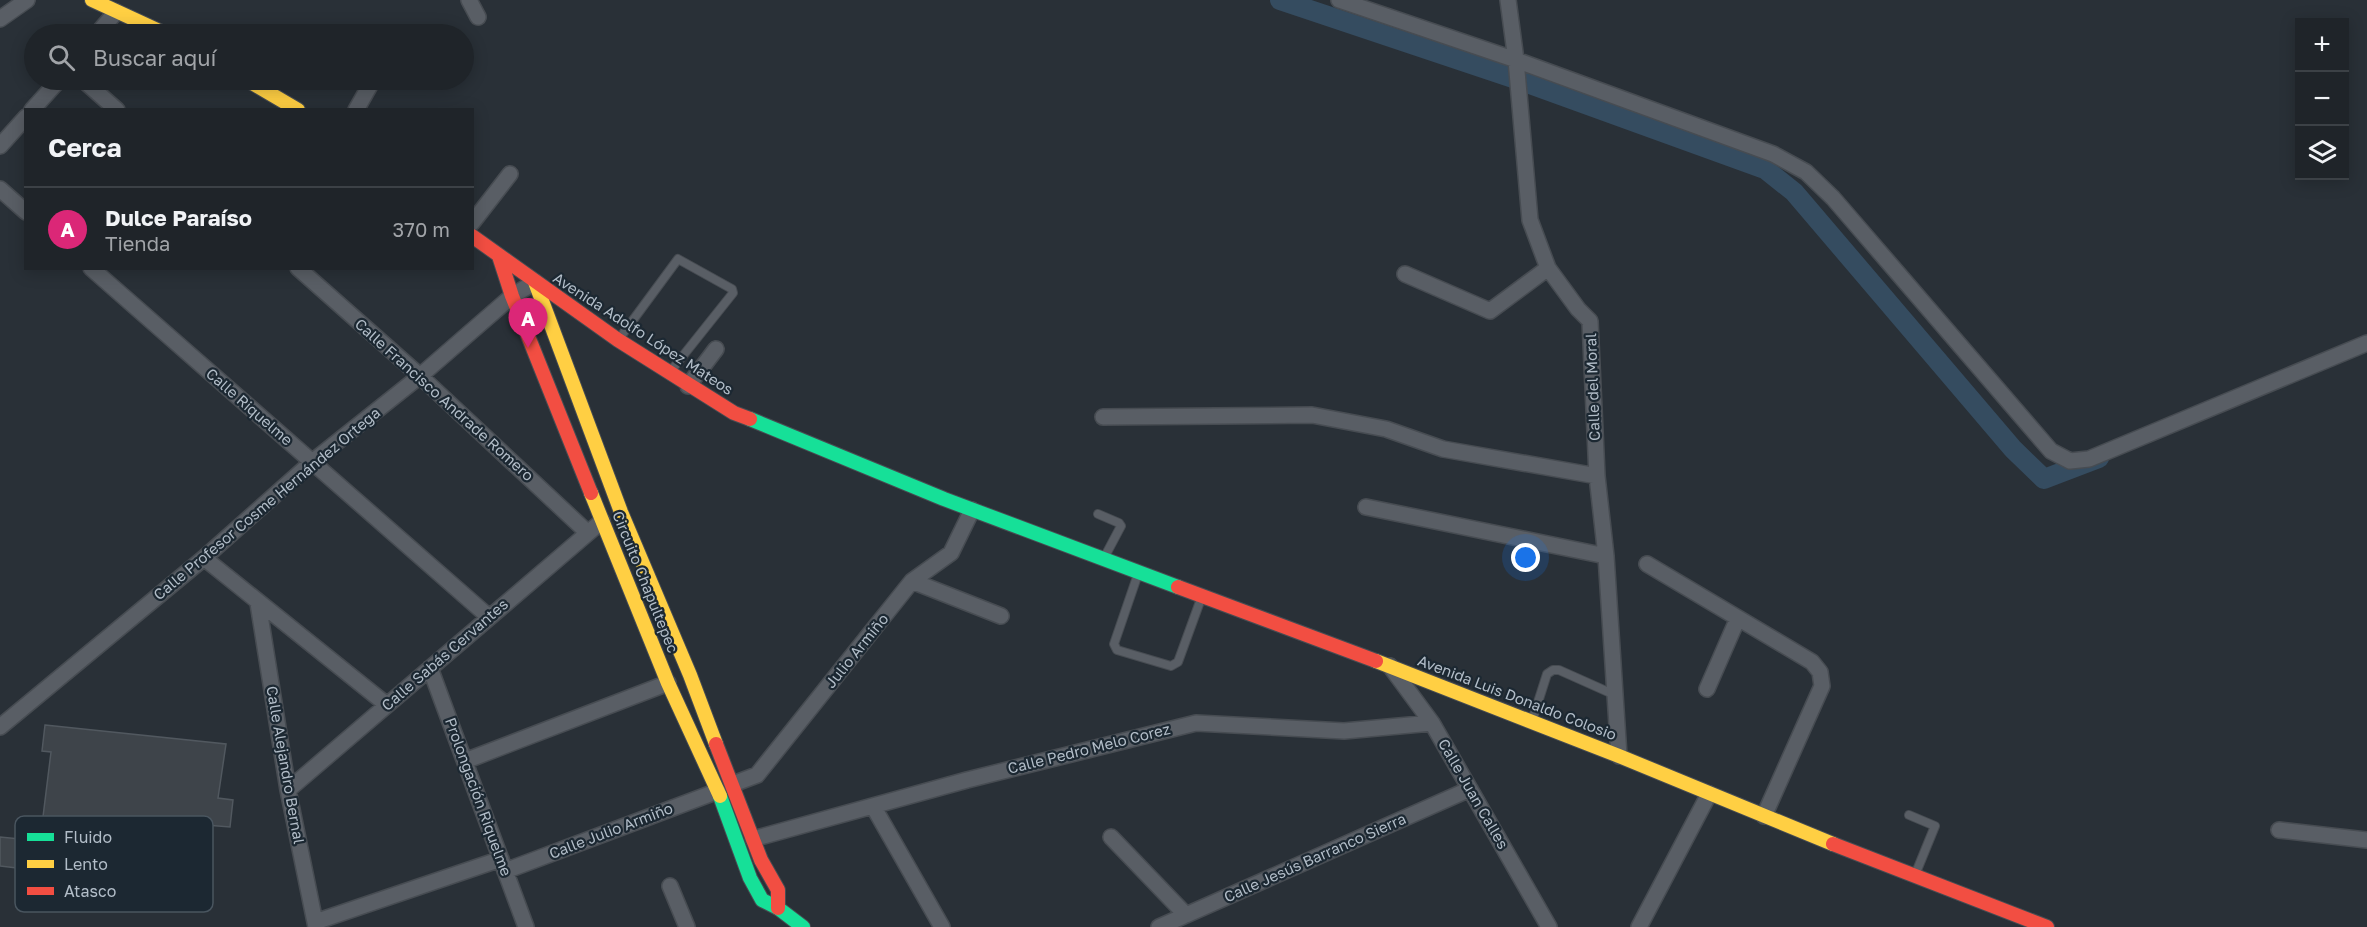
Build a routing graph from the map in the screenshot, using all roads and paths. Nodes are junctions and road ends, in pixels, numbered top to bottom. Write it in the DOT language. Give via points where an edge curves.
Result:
graph roads {
  1 [pos="27,0"];
  2 [pos="469,0"];
  3 [pos="1339,0"];
  4 [pos="1508,0"];
  5 [pos="97,1"];
  6 [pos="1365,5"];
  7 [pos="116,12"];
  8 [pos="478,17"];
  9 [pos="0,19"];
  10 [pos="106,24"];
  11 [pos="143,24"];
  12 [pos="1517,63"];
  13 [pos="50,90"];
  14 [pos="94,90"];
  15 [pos="264,90"];
  16 [pos="367,90"];
  17 [pos="34,108"];
  18 [pos="115,108"];
  19 [pos="295,108"];
  20 [pos="357,108"];
  21 [pos="24,119"];
  22 [pos="0,146"];
  23 [pos="510,174"];
  24 [pos="0,189"];
  25 [pos="24,210"];
  26 [pos="474,220"];
  27 [pos="474,237"];
  28 [pos="499,256"];
  29 [pos="1548,268"];
  30 [pos="93,270"];
  31 [pos="300,270"];
  32 [pos="1405,274"];
  33 [pos="535,282"];
  34 [pos="512,296"];
  35 [pos="618,340"];
  36 [pos="2367,343"];
  37 [pos="716,349"];
  38 [pos="669,373"];
  39 [pos="420,376"];
  40 [pos="688,386"];
  41 [pos="1103,417"];
  42 [pos="312,462"];
  43 [pos="1597,483"];
  44 [pos="1366,507"];
  45 [pos="972,510"];
  46 [pos="1098,514"];
  47 [pos="602,521"];
  48 [pos="588,532"];
  49 [pos="1605,549"];
  50 [pos="204,558"];
  51 [pos="1104,560"];
  52 [pos="1647,564"];
  53 [pos="1139,573"];
  54 [pos="912,581"];
  55 [pos="1202,595"];
  56 [pos="258,603"];
  57 [pos="1002,616"];
  58 [pos="489,617"];
  59 [pos="1738,618"];
  60 [pos="1390,666"];
  61 [pos="430,668"];
  62 [pos="668,683"];
  63 [pos="1707,689"];
  64 [pos="1615,695"];
  65 [pos="387,705"];
  66 [pos="1532,722"];
  67 [pos="1432,723"];
  68 [pos="0,727"];
  69 [pos="1619,756"];
  70 [pos="465,761"];
  71 [pos="733,784"];
  72 [pos="1470,789"];
  73 [pos="288,790"];
  74 [pos="718,790"];
  75 [pos="1709,794"];
  76 [pos="873,806"];
  77 [pos="1909,815"];
  78 [pos="1764,816"];
  79 [pos="2279,830"];
  80 [pos="1111,837"];
  81 [pos="753,839"];
  82 [pos="2367,840"];
  83 [pos="503,865"];
  84 [pos="1914,876"];
  85 [pos="670,886"];
  86 [pos="778,908"];
  87 [pos="1186,915"];
  88 [pos="316,925"];
  89 [pos="526,927"];
  90 [pos="687,927"];
  91 [pos="803,927"];
  92 [pos="942,927"];
  93 [pos="1159,927"];
  94 [pos="1549,927"];
  95 [pos="1639,927"];
  96 [pos="2047,927"];
  1 -- 9 [label="street"];
  2 -- 8 [label="street"];
  3 -- 6 [label="street"];
  4 -- 12 [label="street, Calle del Moral"];
  5 -- 7 [label="main road"];
  6 -- 12 [label="street"];
  7 -- 10 [label="street"];
  7 -- 11 [label="main road"];
  12 -- 29 [label="street, Calle del Moral" via="1530,220"];
  12 -- 36 [label="street" via="1773,154 1806,172 1833,198 2051,451 2070,461 2089,459"];
  13 -- 17 [label="street"];
  14 -- 18 [label="street"];
  15 -- 19 [label="main road"];
  16 -- 20 [label="street"];
  21 -- 22 [label="street"];
  23 -- 26 [label="street"];
  24 -- 25 [label="street"];
  27 -- 28 [label="main road, Avenida Adolfo López Mateos"];
  28 -- 33 [label="main road, Avenida Adolfo López Mateos"];
  28 -- 34 [label="main road, Circuito Chapultepec"];
  29 -- 32 [label="street" via="1490,311"];
  29 -- 43 [label="street, Calle del Moral" via="1590,321"];
  30 -- 42 [label="street, Calle Riquelme"];
  31 -- 39 [label="street, Calle Francisco Andrade Romero"];
  33 -- 34 [label="street, Calle Profesor Cosme Hernández Ortega"];
  33 -- 35 [label="main road, Avenida Adolfo López Mateos"];
  33 -- 71 [label="main road, Circuito Chapultepec" via="621,512"];
  34 -- 39 [label="street, Calle Profesor Cosme Hernández Ortega"];
  34 -- 47 [label="main road, Circuito Chapultepec"];
  35 -- 38 [label="main road, Avenida Adolfo López Mateos"];
  35 -- 38 [label="lane" via="678,259 732,289 734,293"];
  37 -- 40 [label="street"];
  38 -- 40 [label="main road, Avenida Adolfo López Mateos"];
  39 -- 42 [label="street, Calle Profesor Cosme Hernández Ortega"];
  39 -- 48 [label="street, Calle Francisco Andrade Romero"];
  40 -- 45 [label="main road, Avenida Adolfo López Mateos" via="735,413"];
  41 -- 43 [label="street" via="1312,415 1386,429 1443,449"];
  42 -- 50 [label="street, Calle Profesor Cosme Hernández Ortega"];
  42 -- 58 [label="street, Calle Riquelme"];
  43 -- 49 [label="street, Calle del Moral"];
  44 -- 49 [label="street"];
  45 -- 51 [label="main road, Avenida Luis Donaldo Colosio"];
  45 -- 54 [label="street, Julio Armiño" via="951,553"];
  46 -- 51 [label="lane" via="1121,526"];
  47 -- 48 [label="street, Calle Sabás Cervantes"];
  47 -- 62 [label="main road, Circuito Chapultepec"];
  48 -- 58 [label="street, Calle Sabás Cervantes"];
  49 -- 64 [label="street, Calle del Moral"];
  50 -- 56 [label="street"];
  50 -- 68 [label="street, Calle Profesor Cosme Hernández Ortega"];
  51 -- 53 [label="main road, Avenida Luis Donaldo Colosio"];
  52 -- 59 [label="street"];
  53 -- 55 [label="main road, Avenida Luis Donaldo Colosio"];
  53 -- 55 [label="lane" via="1113,644 1118,650 1175,665"];
  54 -- 57 [label="street"];
  54 -- 71 [label="street, Julio Armiño" via="757,776"];
  55 -- 60 [label="main road, Avenida Luis Donaldo Colosio"];
  56 -- 65 [label="street"];
  56 -- 73 [label="street, Calle Alejandro Bernal"];
  58 -- 61 [label="street, Calle Sabás Cervantes"];
  59 -- 63 [label="street"];
  59 -- 78 [label="street" via="1812,662 1820,672 1822,686"];
  60 -- 66 [label="main road, Avenida Luis Donaldo Colosio"];
  60 -- 67 [label="street, Calle Juan Calles"];
  61 -- 65 [label="street, Calle Sabás Cervantes"];
  61 -- 70 [label="street, Prolongación Riquelme"];
  62 -- 70 [label="street"];
  62 -- 74 [label="main road, Circuito Chapultepec"];
  64 -- 66 [label="lane" via="1553,670 1547,674"];
  64 -- 69 [label="street, Calle del Moral"];
  65 -- 73 [label="street, Calle Sabás Cervantes"];
  66 -- 69 [label="main road, Avenida Luis Donaldo Colosio"];
  67 -- 72 [label="street, Calle Juan Calles"];
  67 -- 76 [label="street, Calle Pedro Melo Corez" via="1344,731 1196,723"];
  69 -- 75 [label="main road, Avenida Luis Donaldo Colosio"];
  70 -- 83 [label="street, Prolongación Riquelme"];
  71 -- 81 [label="main road, Circuito Chapultepec"];
  72 -- 87 [label="street, Calle Jesús Barranco Sierra"];
  72 -- 94 [label="street, Calle Juan Calles"];
  73 -- 88 [label="street, Calle Alejandro Bernal"];
  74 -- 83 [label="street, Calle Julio Armiño"];
  74 -- 86 [label="main road, Circuito Chapultepec" via="750,878 762,900"];
  75 -- 78 [label="main road, Avenida Luis Donaldo Colosio"];
  75 -- 95 [label="street"];
  76 -- 81 [label="street, Calle Pedro Melo Corez"];
  76 -- 92 [label="street"];
  77 -- 84 [label="lane" via="1935,826"];
  78 -- 84 [label="main road, Avenida Luis Donaldo Colosio"];
  79 -- 82 [label="street"];
  80 -- 87 [label="street"];
  81 -- 86 [label="main road, Circuito Chapultepec" via="778,890"];
  83 -- 88 [label="street, Calle Julio Armiño"];
  83 -- 89 [label="street, Prolongación Riquelme"];
  84 -- 96 [label="main road, Avenida Luis Donaldo Colosio"];
  85 -- 90 [label="street"];
  86 -- 91 [label="main road, Circuito Chapultepec"];
  87 -- 93 [label="street, Calle Jesús Barranco Sierra"];
}
